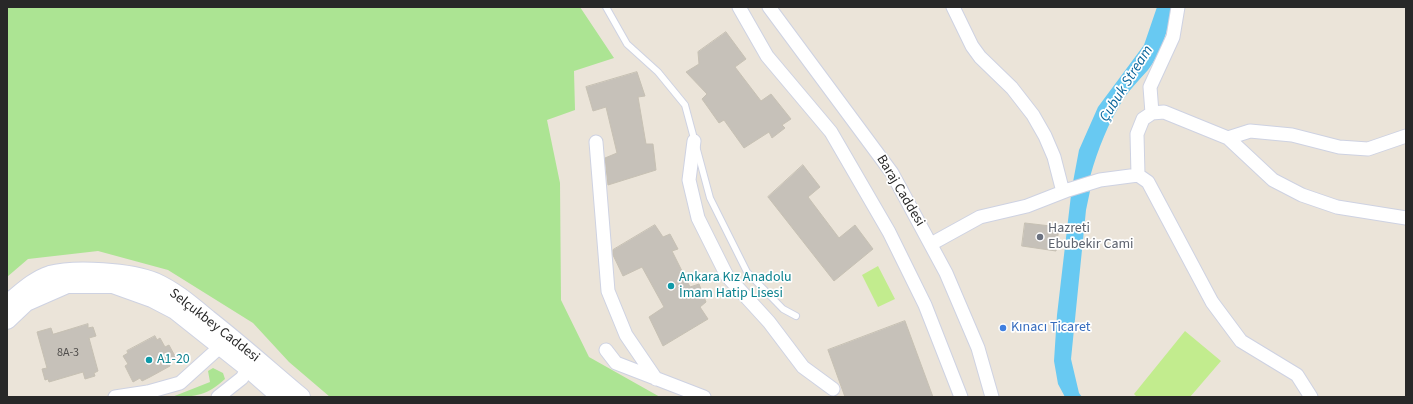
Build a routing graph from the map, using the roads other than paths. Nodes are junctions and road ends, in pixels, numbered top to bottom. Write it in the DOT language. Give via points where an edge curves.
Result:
graph roads {
  1 [pos="606,7"];
  2 [pos="739,7"];
  3 [pos="769,7"];
  4 [pos="953,7"];
  5 [pos="1178,7"];
  6 [pos="1152,113"];
  7 [pos="1406,136"];
  8 [pos="1228,138"];
  9 [pos="694,141"];
  10 [pos="596,142"];
  11 [pos="1138,174"];
  12 [pos="1065,191"];
  13 [pos="1406,218"];
  14 [pos="931,244"];
  15 [pos="7,304"];
  16 [pos="796,316"];
  17 [pos="7,320"];
  18 [pos="221,346"];
  19 [pos="606,350"];
  20 [pos="248,368"];
  21 [pos="656,380"];
  22 [pos="833,388"];
  23 [pos="115,397"];
  24 [pos="218,397"];
  25 [pos="281,397"];
  26 [pos="301,397"];
  27 [pos="704,397"];
  28 [pos="961,397"];
  29 [pos="992,397"];
  30 [pos="1311,397"];
  1 -- 9 [label="lane" via="627,44 658,72 685,105"];
  2 -- 28 [label="street, Baraj Caddesi" via="767,56 831,132 889,232 925,305"];
  3 -- 14 [label="street, Baraj Caddesi" via="892,173"];
  4 -- 12 [label="street" via="980,58 1012,88 1045,136"];
  5 -- 6 [label="street" via="1173,37 1150,87"];
  6 -- 8 [label="street" via="1164,112"];
  6 -- 11 [label="street" via="1143,119 1136,134"];
  7 -- 8 [label="street" via="1368,149 1339,146 1292,134 1250,131"];
  8 -- 13 [label="street" via="1273,180 1302,195 1337,207"];
  9 -- 16 [label="lane" via="710,198 747,272 782,309"];
  9 -- 22 [label="street" via="689,180 698,218 727,276 770,322 803,367"];
  10 -- 21 [label="street" via="608,291 626,335"];
  11 -- 12 [label="street" via="1100,180"];
  11 -- 30 [label="street" via="1148,182 1212,302 1241,341 1297,375"];
  12 -- 14 [label="street" via="1027,206 980,217"];
  14 -- 29 [label="street, Baraj Caddesi" via="978,348"];
  15 -- 26 [label="street, Selçukbey Caddesi" via="49,275 102,272 154,282 176,294"];
  17 -- 18 [label="street, Selçukbey Caddesi" via="26,302 67,284 113,284 152,298 175,310"];
  18 -- 20 [label="street, Selçukbey Caddesi"];
  18 -- 23 [label="street" via="180,383 148,392"];
  19 -- 21 [label="street" via="616,363"];
  20 -- 24 [label="street" via="242,378"];
  20 -- 25 [label="street, Selçukbey Caddesi"];
  21 -- 27 [label="street"];
}
